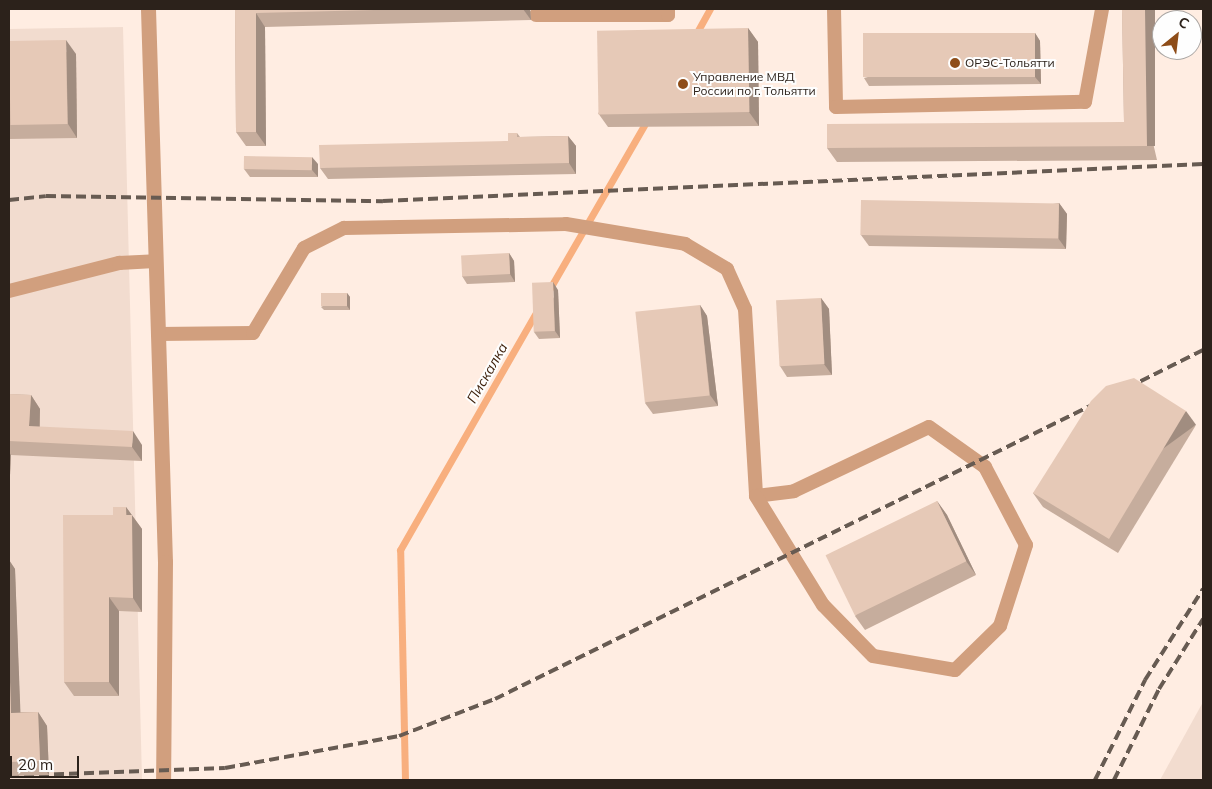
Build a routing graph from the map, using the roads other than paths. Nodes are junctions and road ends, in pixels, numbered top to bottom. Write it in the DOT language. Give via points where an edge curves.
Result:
graph roads {
  1 [pos="148,9"];
  2 [pos="668,9"];
  3 [pos="834,9"];
  4 [pos="1102,9"];
  5 [pos="536,15"];
  6 [pos="155,260"];
  7 [pos="9,291"];
  8 [pos="158,334"];
  9 [pos="756,496"];
  10 [pos="163,780"];
  1 -- 6 [label="street"];
  2 -- 5 [label="lane" via="668,15"];
  3 -- 4 [label="lane" via="836,107 1085,102"];
  6 -- 7 [label="lane" via="119,263"];
  6 -- 8 [label="street"];
  8 -- 9 [label="lane" via="253,333 304,248 344,228 566,224 685,244 727,269 745,309"];
  8 -- 10 [label="street" via="165,562"];
  9 -- 9 [label="lane" via="794,491 929,428 985,467 1026,545 1000,626 955,670 873,656 823,605"];
}
